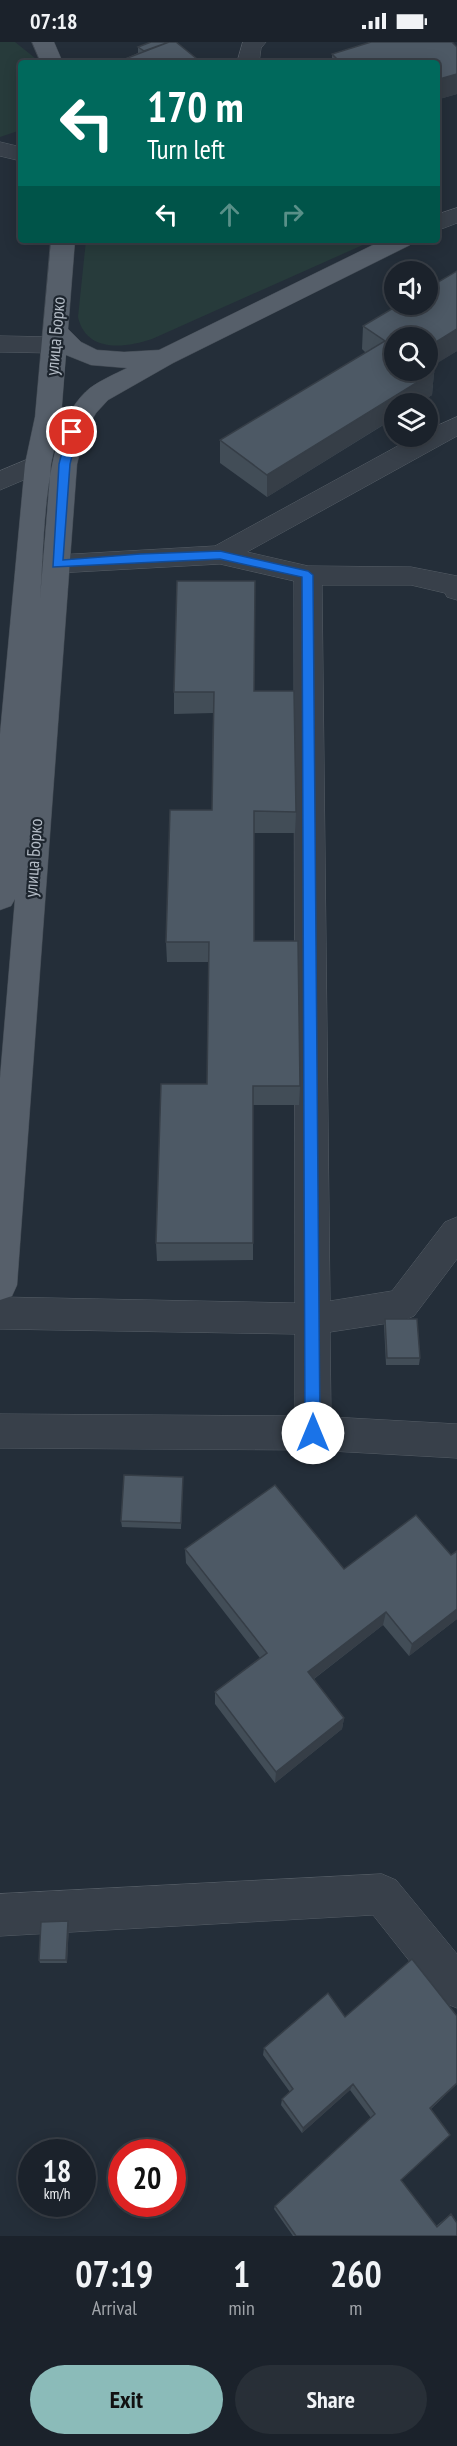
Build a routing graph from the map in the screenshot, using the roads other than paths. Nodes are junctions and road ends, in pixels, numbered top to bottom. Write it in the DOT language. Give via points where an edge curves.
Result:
graph roads {
  1 [pos="43,42"];
  2 [pos="255,42"];
  3 [pos="51,60"];
  4 [pos="249,60"];
  5 [pos="0,148"];
  6 [pos="18,148"];
  7 [pos="18,153"];
  8 [pos="440,200"];
  9 [pos="457,202"];
  10 [pos="457,215"];
  11 [pos="440,222"];
  12 [pos="63,243"];
  13 [pos="396,243"];
  14 [pos="55,338"];
  15 [pos="0,344"];
  16 [pos="164,357"];
  17 [pos="457,425"];
  18 [pos="38,464"];
  19 [pos="0,481"];
  20 [pos="220,555"];
  21 [pos="57,564"];
  22 [pos="308,575"];
  23 [pos="457,590"];
  24 [pos="0,898"];
  25 [pos="457,1232"];
  26 [pos="0,1285"];
  27 [pos="0,1313"];
  28 [pos="313,1319"];
  29 [pos="0,1431"];
  30 [pos="313,1433"];
  31 [pos="457,1441"];
  32 [pos="0,1915"];
  33 [pos="457,1988"];
  1 -- 3 [label="main road"];
  2 -- 4 [label="street"];
  5 -- 6 [label="street"];
  5 -- 7 [label="street"];
  8 -- 9 [label="street"];
  10 -- 11 [label="street"];
  12 -- 14 [label="main road, улица Борко"];
  13 -- 16 [label="main road, улица Борко"];
  14 -- 15 [label="street"];
  14 -- 16 [label="main road" via="95,357 120,361"];
  14 -- 18 [label="main road, улица Борко" via="48,417"];
  16 -- 21 [label="main road, улица Борко" via="99,394 72,432 64,464"];
  17 -- 20 [label="street"];
  18 -- 19 [label="street"];
  18 -- 24 [label="main road, улица Борко"];
  20 -- 21 [label="street"];
  20 -- 22 [label="street"];
  21 -- 26 [label="main road, улица Борко"];
  22 -- 23 [label="street" via="411,576 454,585"];
  22 -- 28 [label="street"];
  25 -- 28 [label="street" via="402,1305"];
  27 -- 28 [label="street"];
  28 -- 30 [label="street"];
  29 -- 30 [label="street"];
  30 -- 31 [label="street"];
  32 -- 33 [label="street" via="382,1894"];
}
